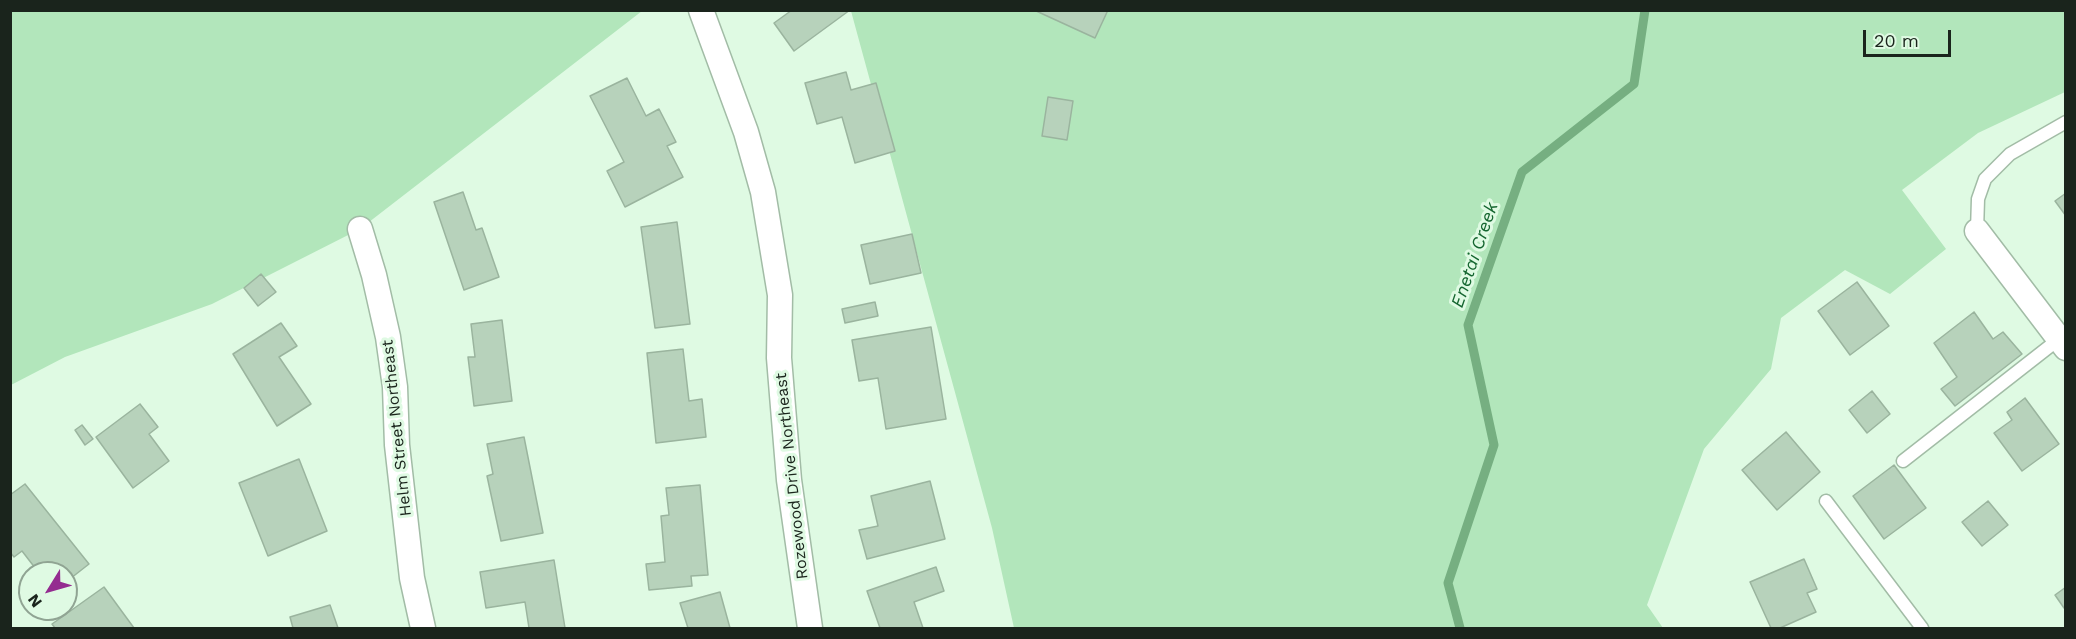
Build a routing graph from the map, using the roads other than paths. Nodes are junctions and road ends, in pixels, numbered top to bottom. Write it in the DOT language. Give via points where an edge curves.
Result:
graph roads {
  1 [pos="701,10"];
  2 [pos="2066,122"];
  3 [pos="360,229"];
  4 [pos="1977,231"];
  5 [pos="2062,344"];
  6 [pos="1903,461"];
  7 [pos="1826,501"];
  8 [pos="423,628"];
  9 [pos="810,628"];
  10 [pos="1922,628"];
  1 -- 9 [label="street, Rozewood Drive Northeast" via="764,192 780,296 779,358 789,480"];
  2 -- 4 [label="lane" via="2010,154 1985,179 1978,199"];
  3 -- 8 [label="street, Helm Street Northeast" via="388,337 412,578"];
  4 -- 5 [label="street"];
  5 -- 6 [label="lane"];
  7 -- 10 [label="lane"];
}
